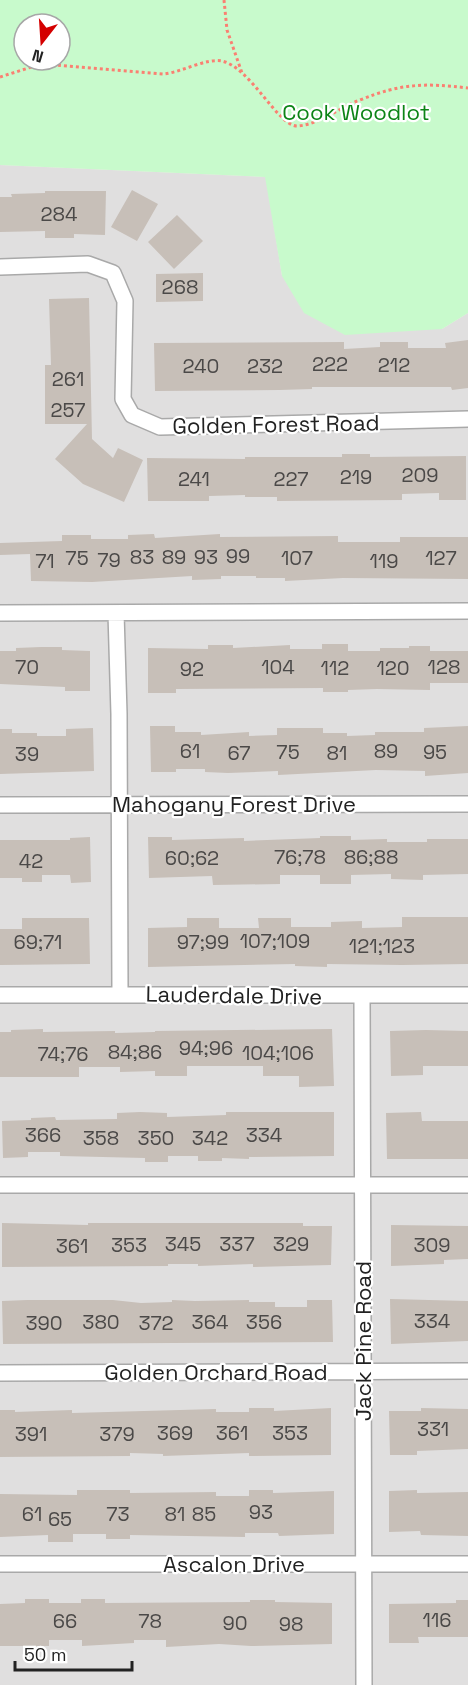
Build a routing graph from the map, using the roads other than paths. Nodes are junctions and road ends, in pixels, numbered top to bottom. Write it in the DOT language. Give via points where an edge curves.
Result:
graph roads {
  1 [pos="0,267"];
  2 [pos="468,419"];
  3 [pos="468,611"];
  4 [pos="0,613"];
  5 [pos="116,613"];
  6 [pos="468,804"];
  7 [pos="0,805"];
  8 [pos="118,805"];
  9 [pos="120,994"];
  10 [pos="0,995"];
  11 [pos="468,995"];
  12 [pos="362,996"];
  13 [pos="362,1184"];
  14 [pos="0,1185"];
  15 [pos="468,1185"];
  16 [pos="468,1371"];
  17 [pos="363,1372"];
  18 [pos="0,1373"];
  19 [pos="0,1564"];
  20 [pos="363,1564"];
  21 [pos="468,1564"];
  22 [pos="364,1685"];
  1 -- 2 [label="street, Golden Forest Road" via="88,264 113,273 125,301 123,399 132,415 144,422 160,427"];
  3 -- 5 [label="street"];
  4 -- 5 [label="street"];
  5 -- 8 [label="street"];
  6 -- 8 [label="street, Mahogany Forest Drive"];
  7 -- 8 [label="street, Mahogany Forest Drive"];
  8 -- 9 [label="street"];
  9 -- 10 [label="street, Lauderdale Drive"];
  9 -- 12 [label="street, Lauderdale Drive"];
  11 -- 12 [label="street, Lauderdale Drive"];
  12 -- 13 [label="street, Jack Pine Road"];
  13 -- 14 [label="street"];
  13 -- 15 [label="street"];
  13 -- 17 [label="street, Jack Pine Road"];
  16 -- 17 [label="street, Golden Orchard Road"];
  17 -- 18 [label="street, Golden Orchard Road"];
  17 -- 20 [label="street, Jack Pine Road"];
  19 -- 20 [label="street, Ascalon Drive"];
  20 -- 21 [label="street, Ascalon Drive"];
  20 -- 22 [label="street, Jack Pine Road"];
}
